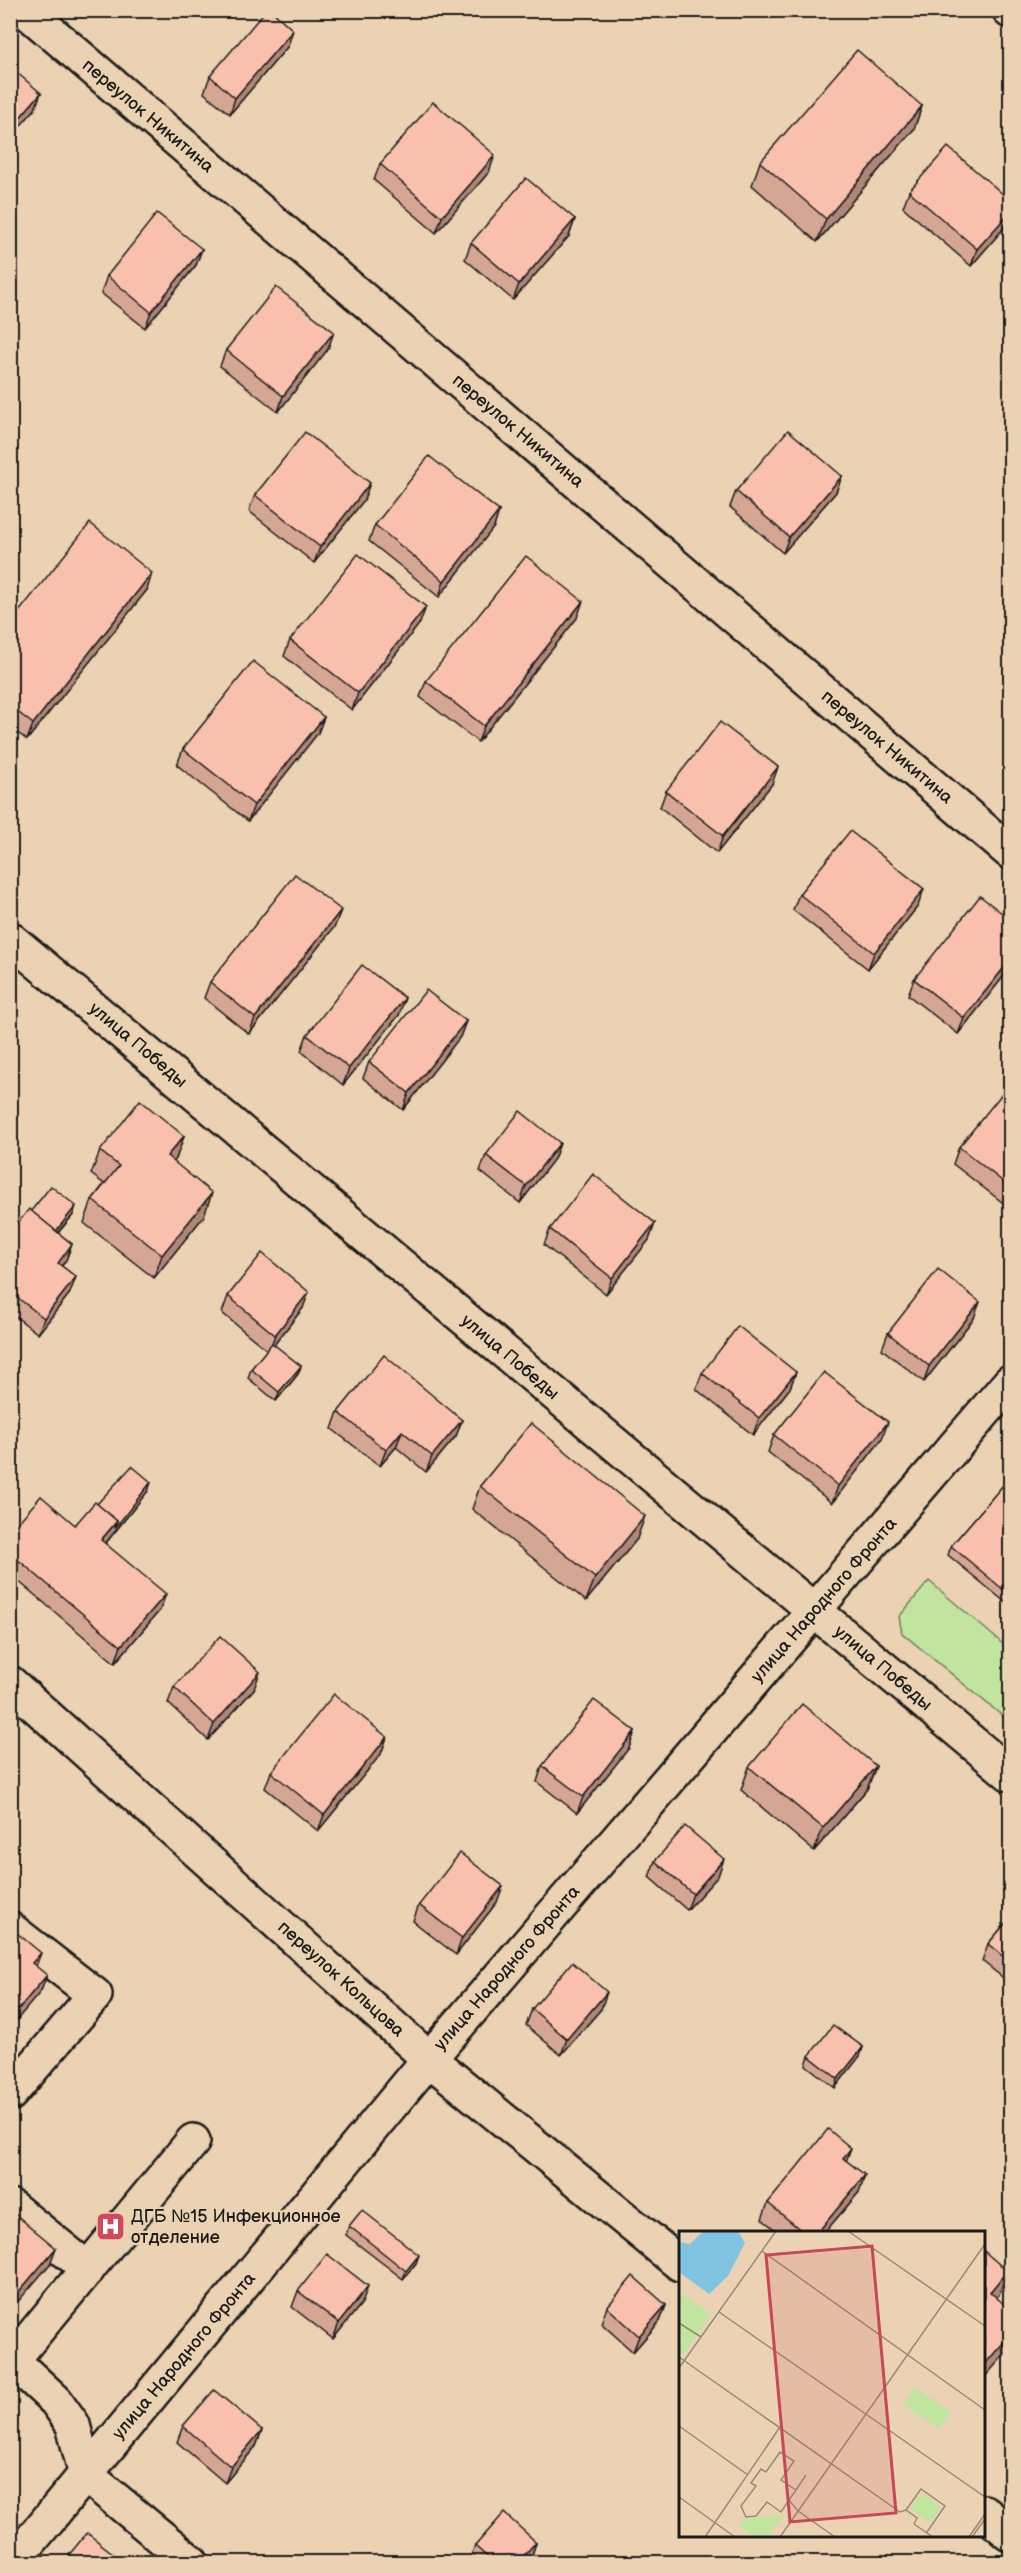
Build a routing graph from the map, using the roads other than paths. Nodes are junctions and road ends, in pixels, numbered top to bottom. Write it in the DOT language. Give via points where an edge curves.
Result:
graph roads {
  1 [pos="25,10"];
  2 [pos="1011,852"];
  3 [pos="10,939"];
  4 [pos="1011,1382"];
  5 [pos="815,1611"];
  6 [pos="10,1683"];
  7 [pos="1011,1774"];
  8 [pos="10,1929"];
  9 [pos="429,2059"];
  10 [pos="10,2094"];
  11 [pos="193,2141"];
  12 [pos="10,2206"];
  13 [pos="679,2262"];
  14 [pos="88,2269"];
  15 [pos="12,2362"];
  16 [pos="86,2475"];
  17 [pos="985,2513"];
  18 [pos="1011,2534"];
  19 [pos="13,2562"];
  20 [pos="191,2562"];
  1 -- 2 [label="street, переулок Никитина"];
  3 -- 5 [label="street, улица Победы"];
  4 -- 5 [label="street, улица Народного Фронта"];
  5 -- 7 [label="street, улица Победы"];
  5 -- 9 [label="street, улица Народного Фронта"];
  6 -- 9 [label="street, переулок Кольцова"];
  8 -- 10 [label="street" via="95,1995"];
  9 -- 13 [label="street, переулок Кольцова"];
  9 -- 16 [label="street, улица Народного Фронта"];
  11 -- 14 [label="street"];
  12 -- 14 [label="street"];
  14 -- 15 [label="street"];
  15 -- 16 [label="street" via="56,2401 73,2425"];
  16 -- 19 [label="street, улица Народного Фронта"];
  16 -- 20 [label="street"];
  17 -- 18 [label="street"];
}
